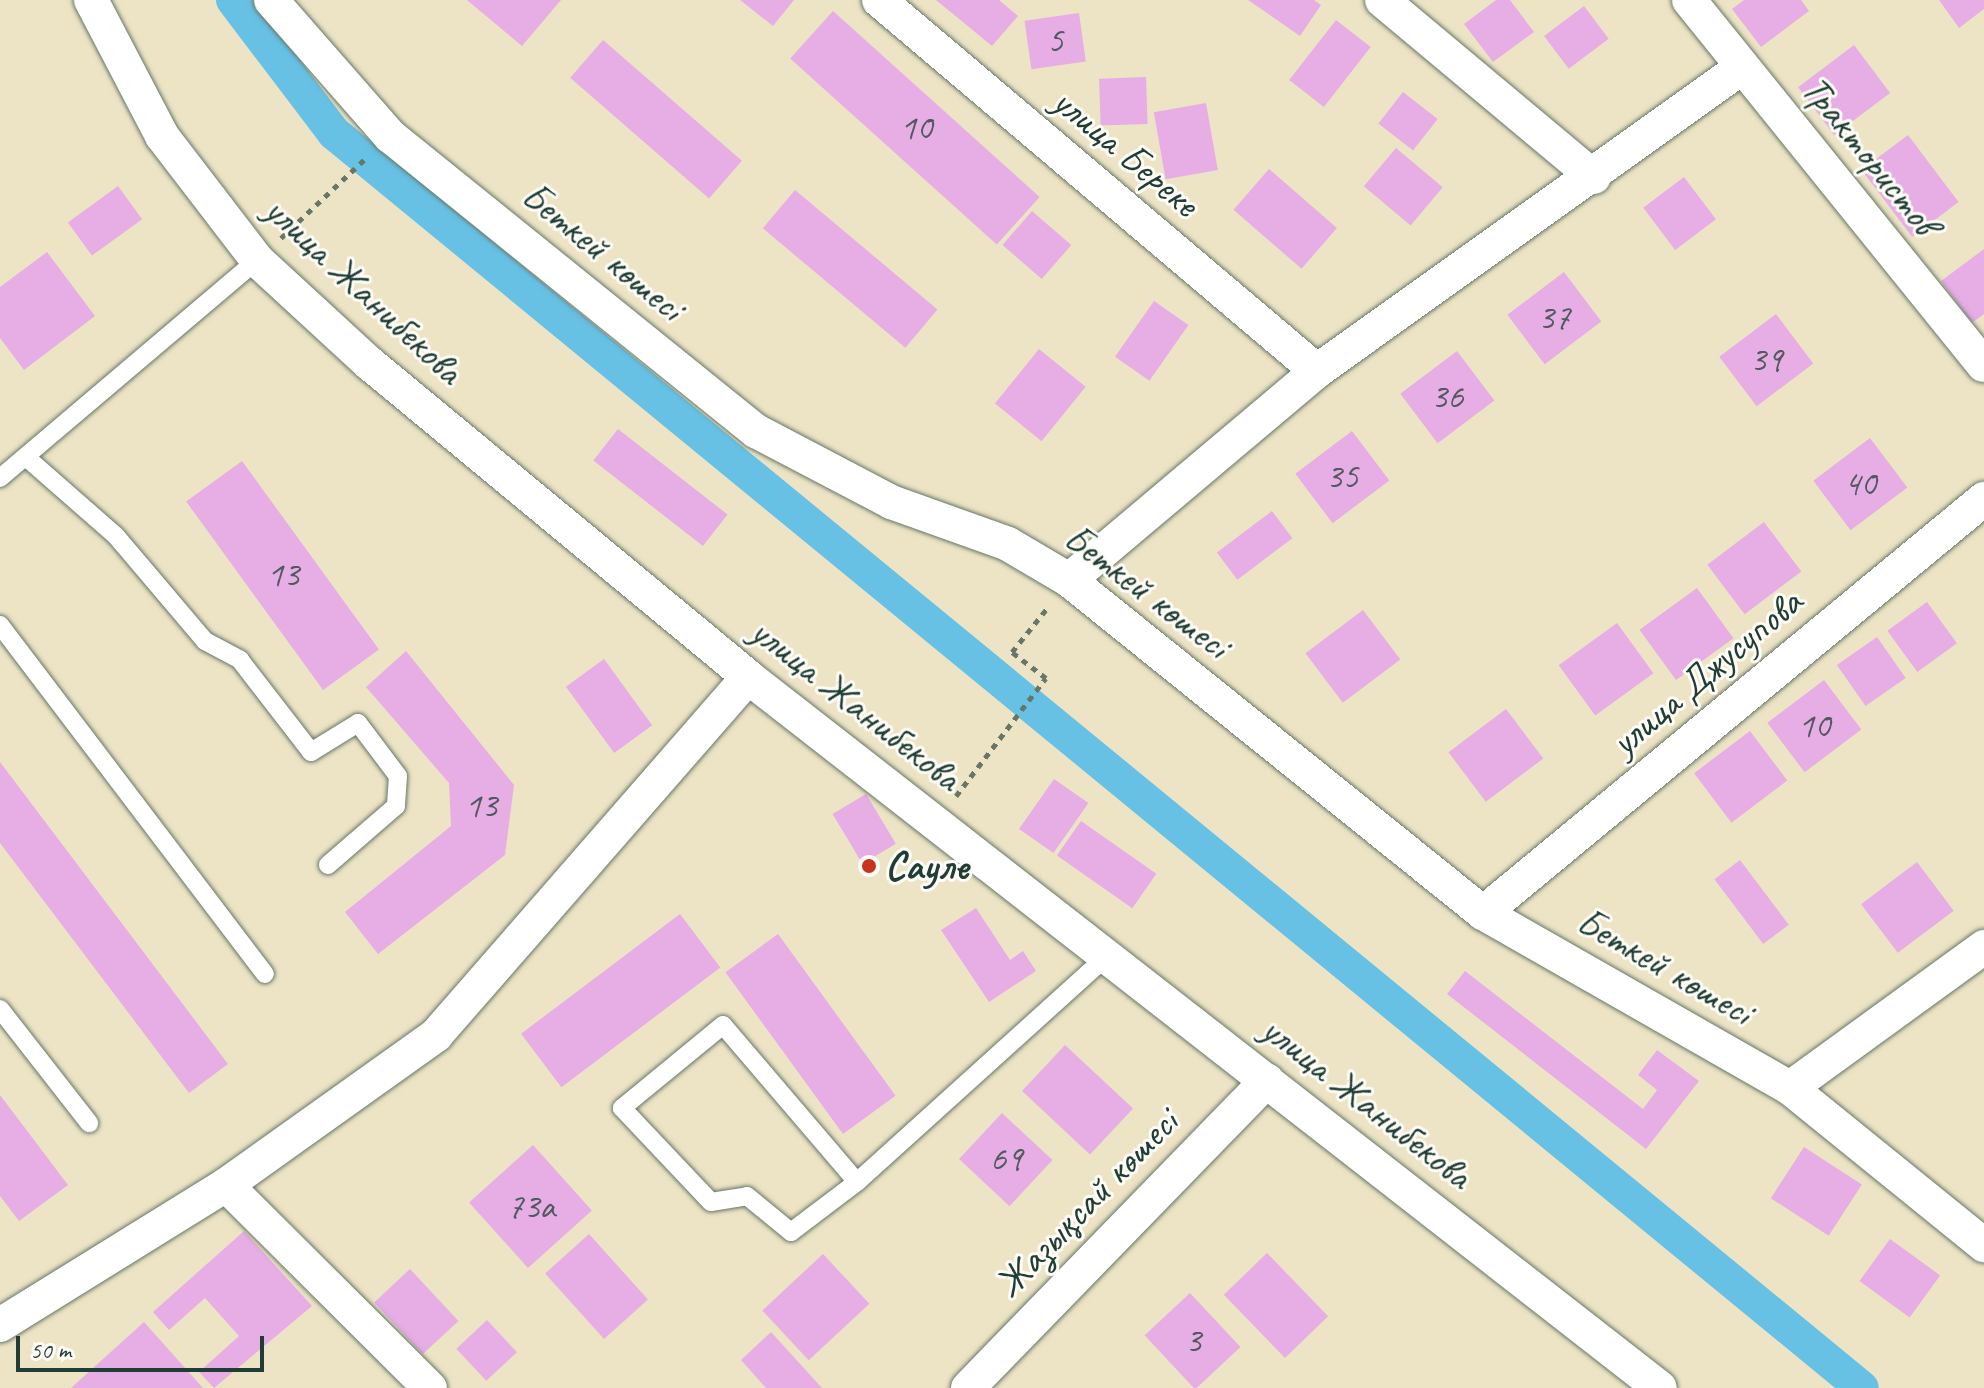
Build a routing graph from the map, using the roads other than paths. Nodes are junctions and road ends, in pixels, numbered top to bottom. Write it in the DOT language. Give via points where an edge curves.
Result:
graph roads {
  1 [pos="91,0"];
  2 [pos="271,0"];
  3 [pos="879,0"];
  4 [pos="1382,0"];
  5 [pos="1689,0"];
  6 [pos="1741,68"];
  7 [pos="1594,177"];
  8 [pos="257,260"];
  9 [pos="1984,365"];
  10 [pos="1317,371"];
  11 [pos="27,458"];
  12 [pos="0,478"];
  13 [pos="1984,499"];
  14 [pos="1069,580"];
  15 [pos="0,625"];
  16 [pos="748,677"];
  17 [pos="328,865"];
  18 [pos="1483,913"];
  19 [pos="1984,947"];
  20 [pos="1107,956"];
  21 [pos="265,974"];
  22 [pos="0,1009"];
  23 [pos="1267,1080"];
  24 [pos="1790,1088"];
  25 [pos="89,1123"];
  26 [pos="857,1182"];
  27 [pos="226,1185"];
  28 [pos="1984,1245"];
  29 [pos="0,1325"];
  30 [pos="430,1388"];
  31 [pos="968,1388"];
  32 [pos="1660,1388"];
  1 -- 8 [label="street, улица Жанибекова" via="162,136"];
  2 -- 14 [label="street, Беткей көшесі" via="390,136 756,431 891,502 1008,544"];
  3 -- 10 [label="street, улица Береке"];
  4 -- 7 [label="street"];
  5 -- 6 [label="street, Трактористов"];
  6 -- 7 [label="street"];
  6 -- 9 [label="street, Трактористов"];
  7 -- 10 [label="street"];
  8 -- 11 [label="lane"];
  8 -- 16 [label="street, улица Жанибекова" via="369,363"];
  10 -- 14 [label="street"];
  11 -- 12 [label="lane"];
  11 -- 17 [label="lane" via="116,536 205,641 240,660 311,752 358,723 398,776 396,806"];
  13 -- 18 [label="street, улица Джусупова"];
  14 -- 18 [label="street, Беткей көшесі"];
  15 -- 21 [label="lane"];
  16 -- 20 [label="street, улица Жанибекова"];
  16 -- 27 [label="street" via="436,1035"];
  18 -- 24 [label="street, Беткей көшесі"];
  19 -- 24 [label="street"];
  20 -- 23 [label="street, улица Жанибекова"];
  20 -- 26 [label="lane"];
  22 -- 25 [label="lane"];
  23 -- 31 [label="street, Жазықсай көшесі"];
  23 -- 32 [label="street, улица Жанибекова"];
  24 -- 28 [label="street, Беткей көшесі"];
  26 -- 26 [label="lane" via="723,1025 622,1108 711,1202 747,1196 791,1232"];
  27 -- 29 [label="street"];
  27 -- 30 [label="street"];
}
